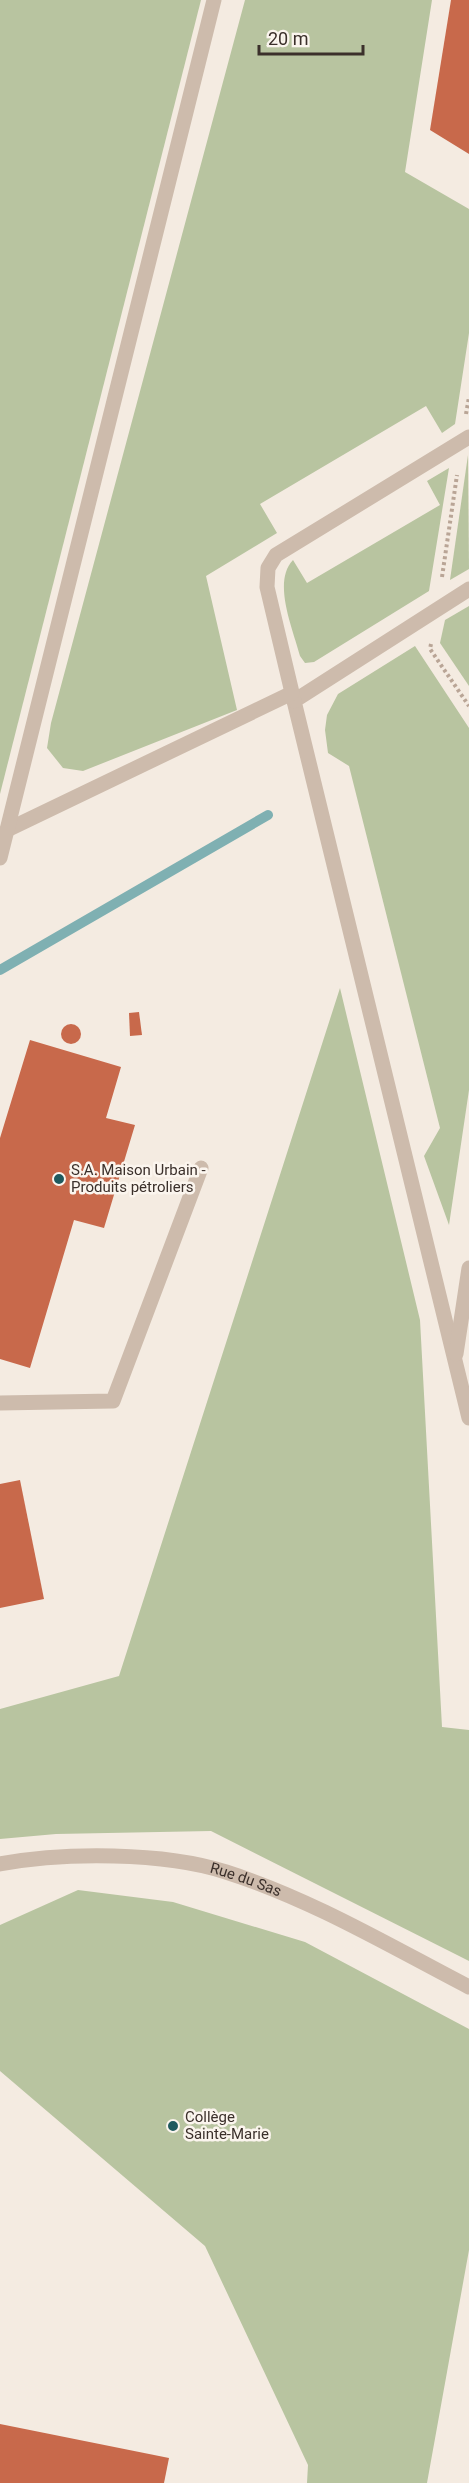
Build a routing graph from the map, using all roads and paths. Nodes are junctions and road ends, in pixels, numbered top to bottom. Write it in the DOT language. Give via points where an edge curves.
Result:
graph roads {
  1 [pos="214,0"];
  2 [pos="469,397"];
  3 [pos="466,439"];
  4 [pos="469,589"];
  5 [pos="437,609"];
  6 [pos="293,697"];
  7 [pos="469,706"];
  8 [pos="7,830"];
  9 [pos="0,858"];
  10 [pos="201,1168"];
  11 [pos="469,1268"];
  12 [pos="455,1360"];
  13 [pos="467,1400"];
  14 [pos="0,1403"];
  15 [pos="469,1418"];
  16 [pos="0,1864"];
  17 [pos="469,1987"];
  1 -- 8 [label="street"];
  2 -- 3 [label="path"];
  3 -- 5 [label="path"];
  3 -- 6 [label="street" via="276,555 268,568 267,587"];
  4 -- 5 [label="street"];
  5 -- 6 [label="street"];
  5 -- 7 [label="path" via="430,649"];
  6 -- 8 [label="street"];
  6 -- 12 [label="street"];
  8 -- 9 [label="street"];
  10 -- 14 [label="street" via="113,1401"];
  11 -- 12 [label="street"];
  12 -- 13 [label="street"];
  13 -- 15 [label="street"];
  16 -- 17 [label="street, Rue du Sas" via="91,1855 156,1859 224,1871 284,1893"];
}
